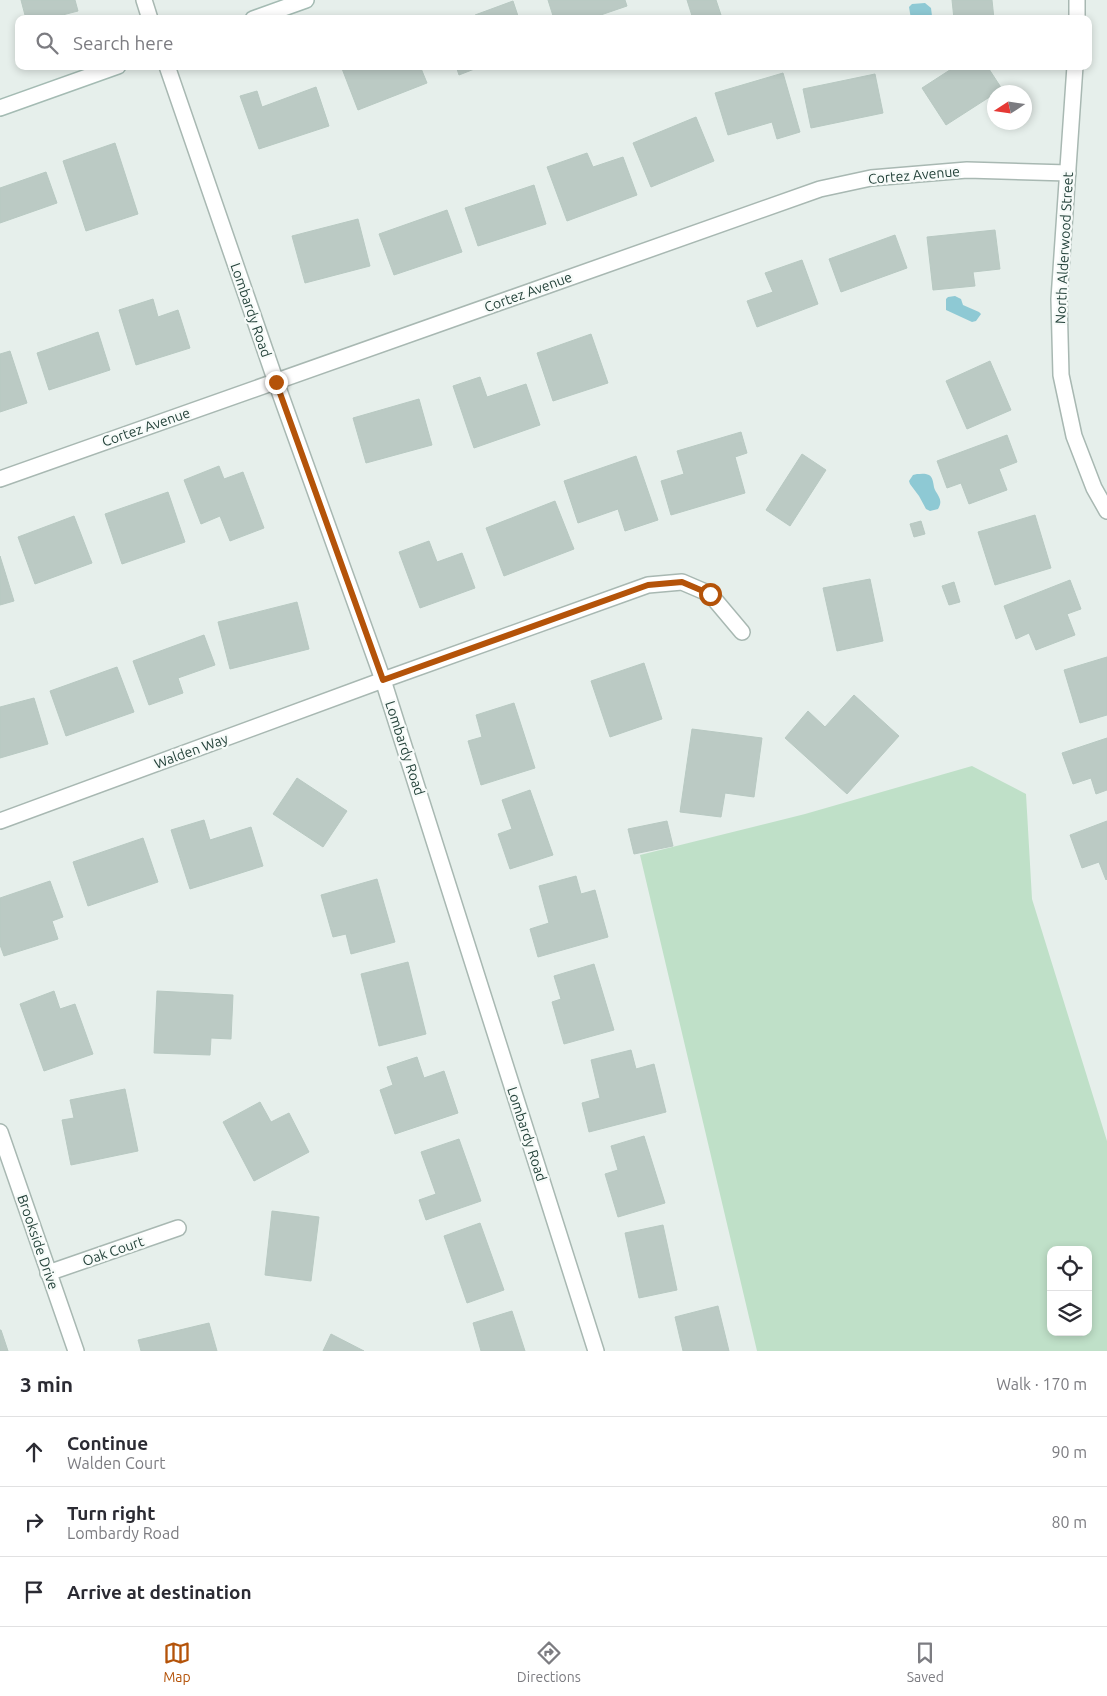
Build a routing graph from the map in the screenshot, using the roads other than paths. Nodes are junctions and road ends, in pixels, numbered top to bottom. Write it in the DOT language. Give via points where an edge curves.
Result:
graph roads {
  1 [pos="144,0"];
  2 [pos="306,0"];
  3 [pos="1077,0"];
  4 [pos="149,15"];
  5 [pos="264,15"];
  6 [pos="1077,15"];
  7 [pos="107,70"];
  8 [pos="168,70"];
  9 [pos="1074,70"];
  10 [pos="0,108"];
  11 [pos="1068,173"];
  12 [pos="276,382"];
  13 [pos="0,479"];
  14 [pos="1107,511"];
  15 [pos="742,632"];
  16 [pos="383,680"];
  17 [pos="0,821"];
  18 [pos="0,1132"];
  19 [pos="178,1228"];
  20 [pos="48,1273"];
  21 [pos="76,1351"];
  22 [pos="596,1351"];
  1 -- 4 [label="street"];
  2 -- 5 [label="street"];
  3 -- 6 [label="street"];
  7 -- 10 [label="street"];
  8 -- 12 [label="street, Lombardy Road"];
  9 -- 11 [label="street, North Alderwood Street"];
  11 -- 12 [label="street, Cortez Avenue" via="967,170 870,178 820,189"];
  11 -- 14 [label="street, North Alderwood Street" via="1060,299 1061,375 1074,436 1094,488"];
  12 -- 13 [label="street, Cortez Avenue"];
  12 -- 16 [label="street, Lombardy Road"];
  15 -- 16 [label="street, Walden Way" via="710,594 682,582 648,585"];
  16 -- 17 [label="street, Walden Way"];
  16 -- 22 [label="street, Lombardy Road"];
  18 -- 20 [label="street, Brookside Drive"];
  19 -- 20 [label="street, Oak Court"];
  20 -- 21 [label="street, Brookside Drive"];
}
